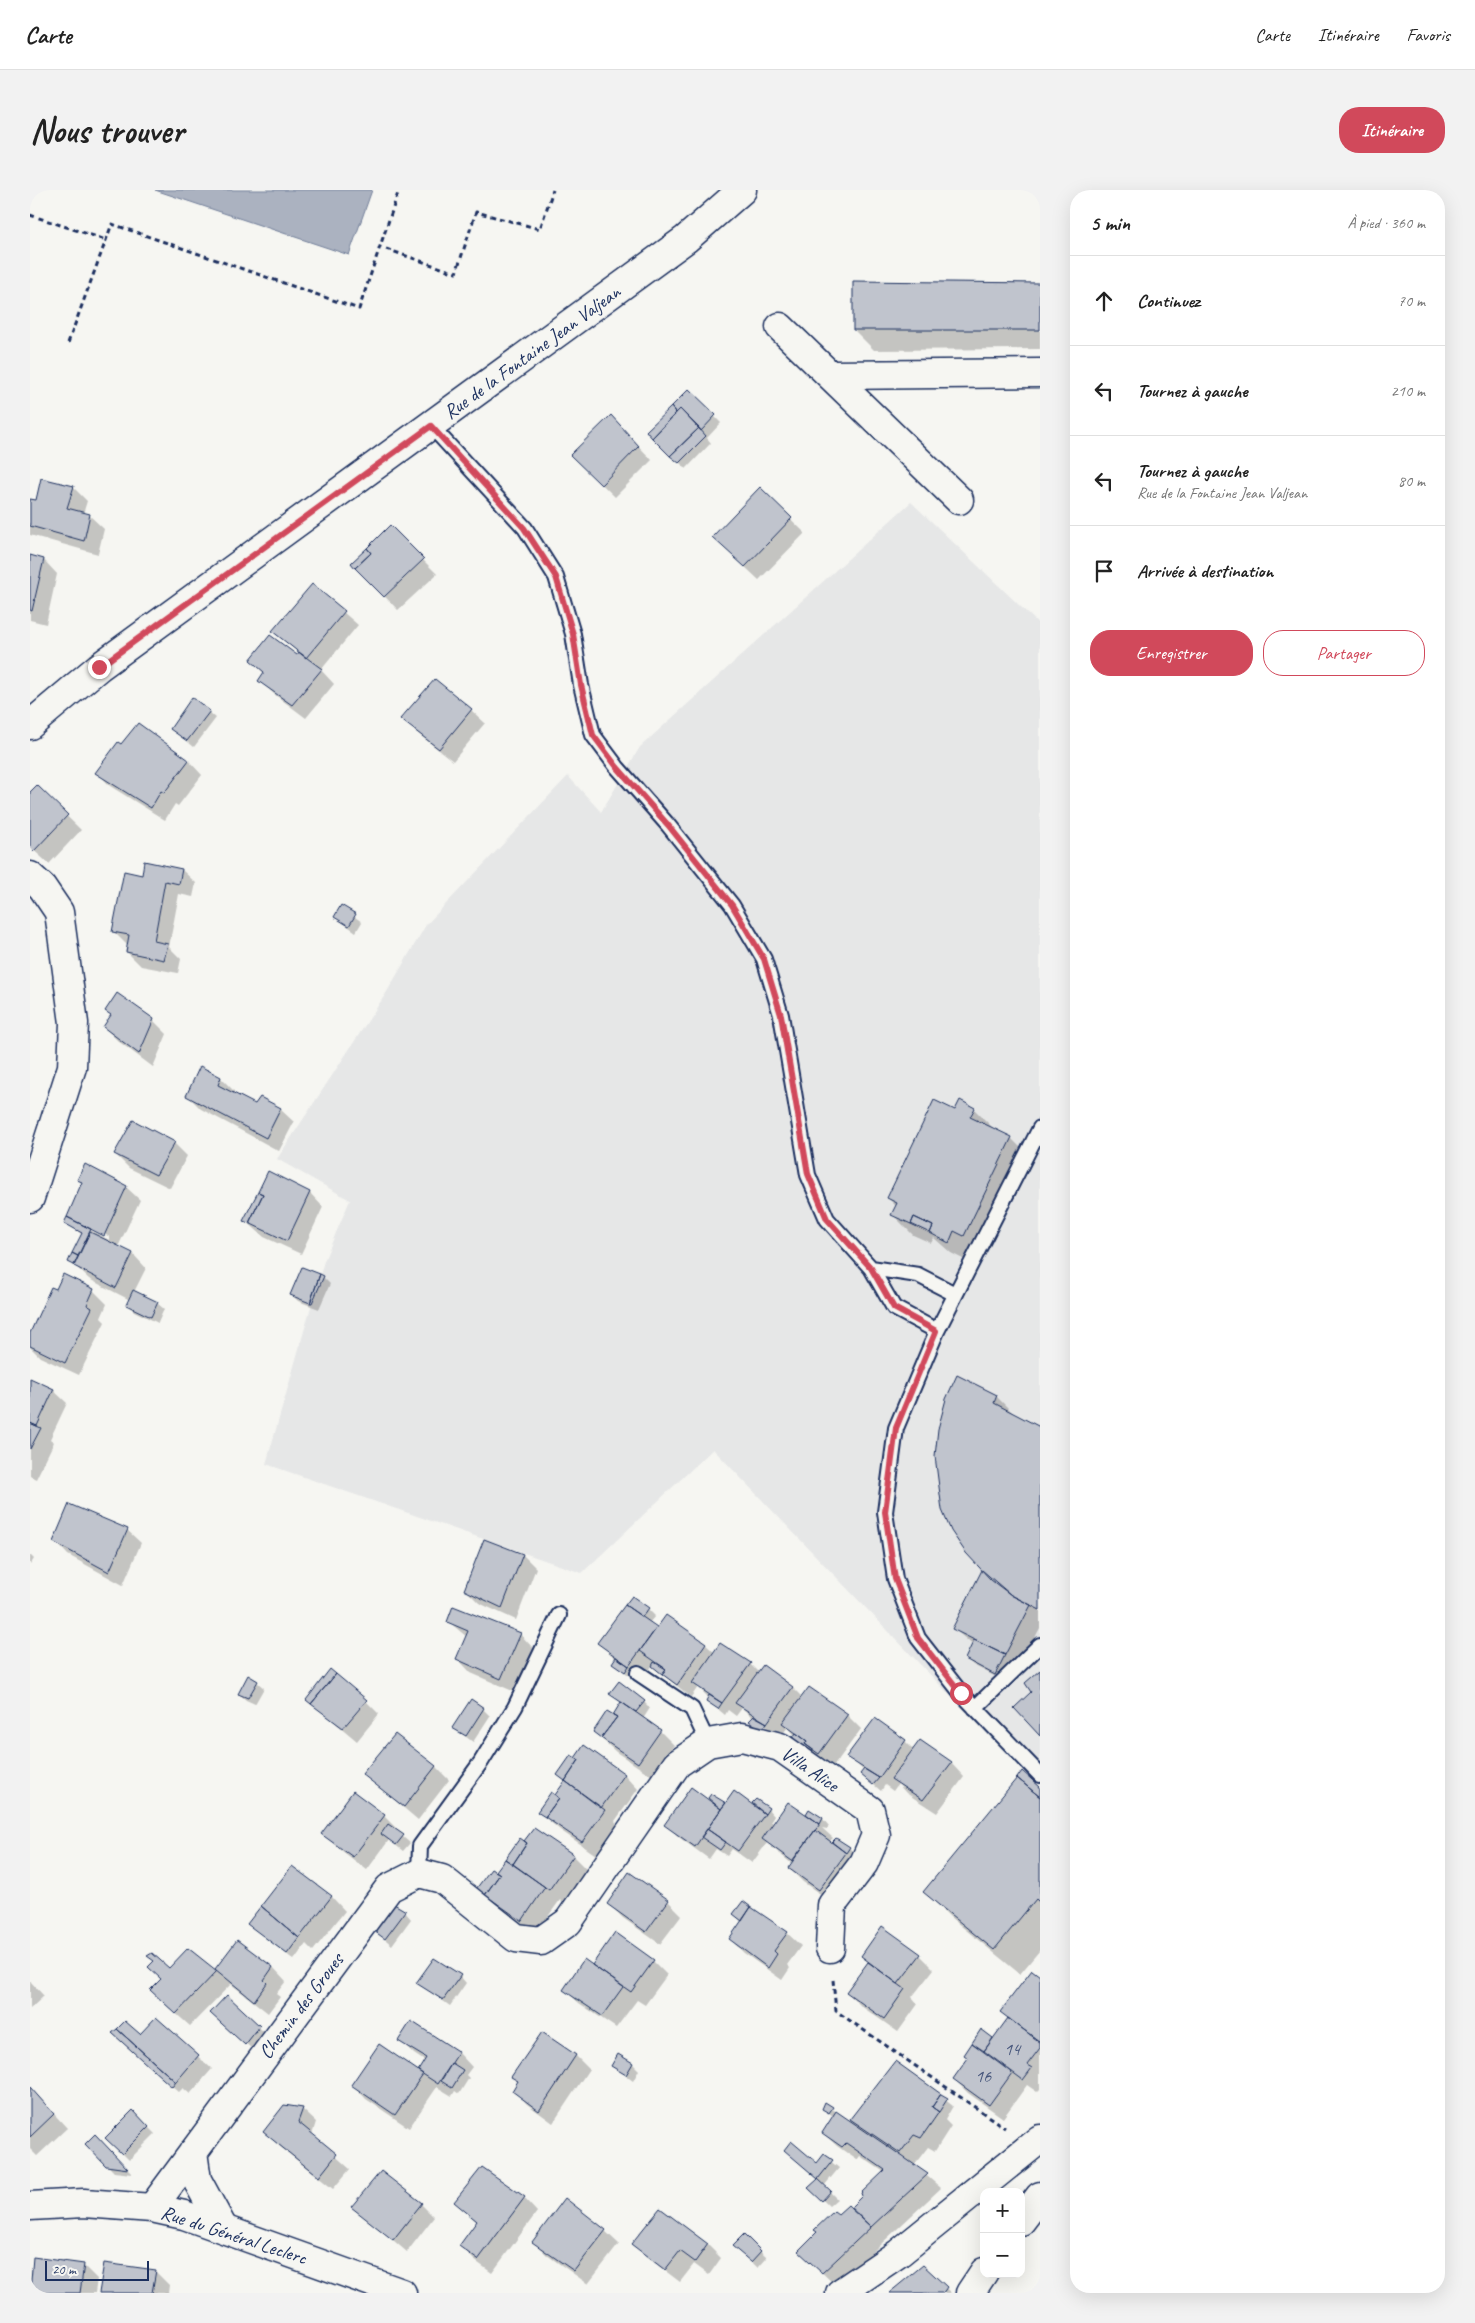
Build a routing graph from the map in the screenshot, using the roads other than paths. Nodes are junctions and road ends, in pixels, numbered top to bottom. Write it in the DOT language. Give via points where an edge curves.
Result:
graph roads {
  1 [pos="742,190"];
  2 [pos="780,327"];
  3 [pos="1040,372"];
  4 [pos="830,375"];
  5 [pos="431,426"];
  6 [pos="959,500"];
  7 [pos="30,725"];
  8 [pos="30,876"];
  9 [pos="1040,1128"];
  10 [pos="30,1198"];
  11 [pos="871,1268"];
  12 [pos="955,1294"];
  13 [pos="936,1331"];
  14 [pos="559,1615"];
  15 [pos="1040,1645"];
  16 [pos="638,1673"];
  17 [pos="975,1708"];
  18 [pos="708,1743"];
  19 [pos="1040,1775"];
  20 [pos="419,1873"];
  21 [pos="830,1948"];
  22 [pos="1035,2145"];
  23 [pos="193,2152"];
  24 [pos="1040,2196"];
  25 [pos="30,2206"];
  26 [pos="152,2208"];
  27 [pos="1025,2216"];
  28 [pos="223,2228"];
  29 [pos="980,2278"];
  30 [pos="402,2293"];
  31 [pos="840,2293"];
  32 [pos="970,2293"];
  1 -- 5 [label="street, Rue de la Fontaine Jean Valjean" via="686,239"];
  2 -- 4 [label="street"];
  3 -- 4 [label="street"];
  4 -- 6 [label="street"];
  5 -- 7 [label="street, Rue de la Fontaine Jean Valjean" via="99,667"];
  5 -- 11 [label="lane" via="524,528 556,577 573,634 593,735 732,905 764,959 781,1015 808,1174 827,1219"];
  8 -- 10 [label="street" via="59,912 74,1023 72,1066"];
  9 -- 12 [label="lane"];
  11 -- 12 [label="lane" via="918,1275"];
  11 -- 13 [label="lane" via="894,1308"];
  12 -- 13 [label="lane"];
  13 -- 17 [label="lane" via="896,1428 885,1512 895,1579 918,1638"];
  14 -- 20 [label="lane" via="515,1706 481,1762 420,1846"];
  15 -- 17 [label="lane"];
  16 -- 18 [label="lane" via="692,1709"];
  17 -- 19 [label="lane"];
  18 -- 20 [label="street, Villa Alice" via="676,1764 568,1922 541,1941 516,1938 442,1879"];
  18 -- 21 [label="street, Villa Alice" via="742,1737 780,1747 870,1810 876,1835 864,1863 832,1905"];
  20 -- 23 [label="street, Chemin des Groues" via="389,1888"];
  22 -- 31 [label="street" via="899,2253"];
  23 -- 26 [label="street, Chemin des Groues"];
  23 -- 28 [label="street" via="197,2180"];
  24 -- 27 [label="street"];
  25 -- 26 [label="street, Rue du Général Leclerc" via="84,2202"];
  26 -- 28 [label="street, Rue du Général Leclerc"];
  28 -- 30 [label="street, Rue du Général Leclerc"];
  29 -- 32 [label="street"];
}
